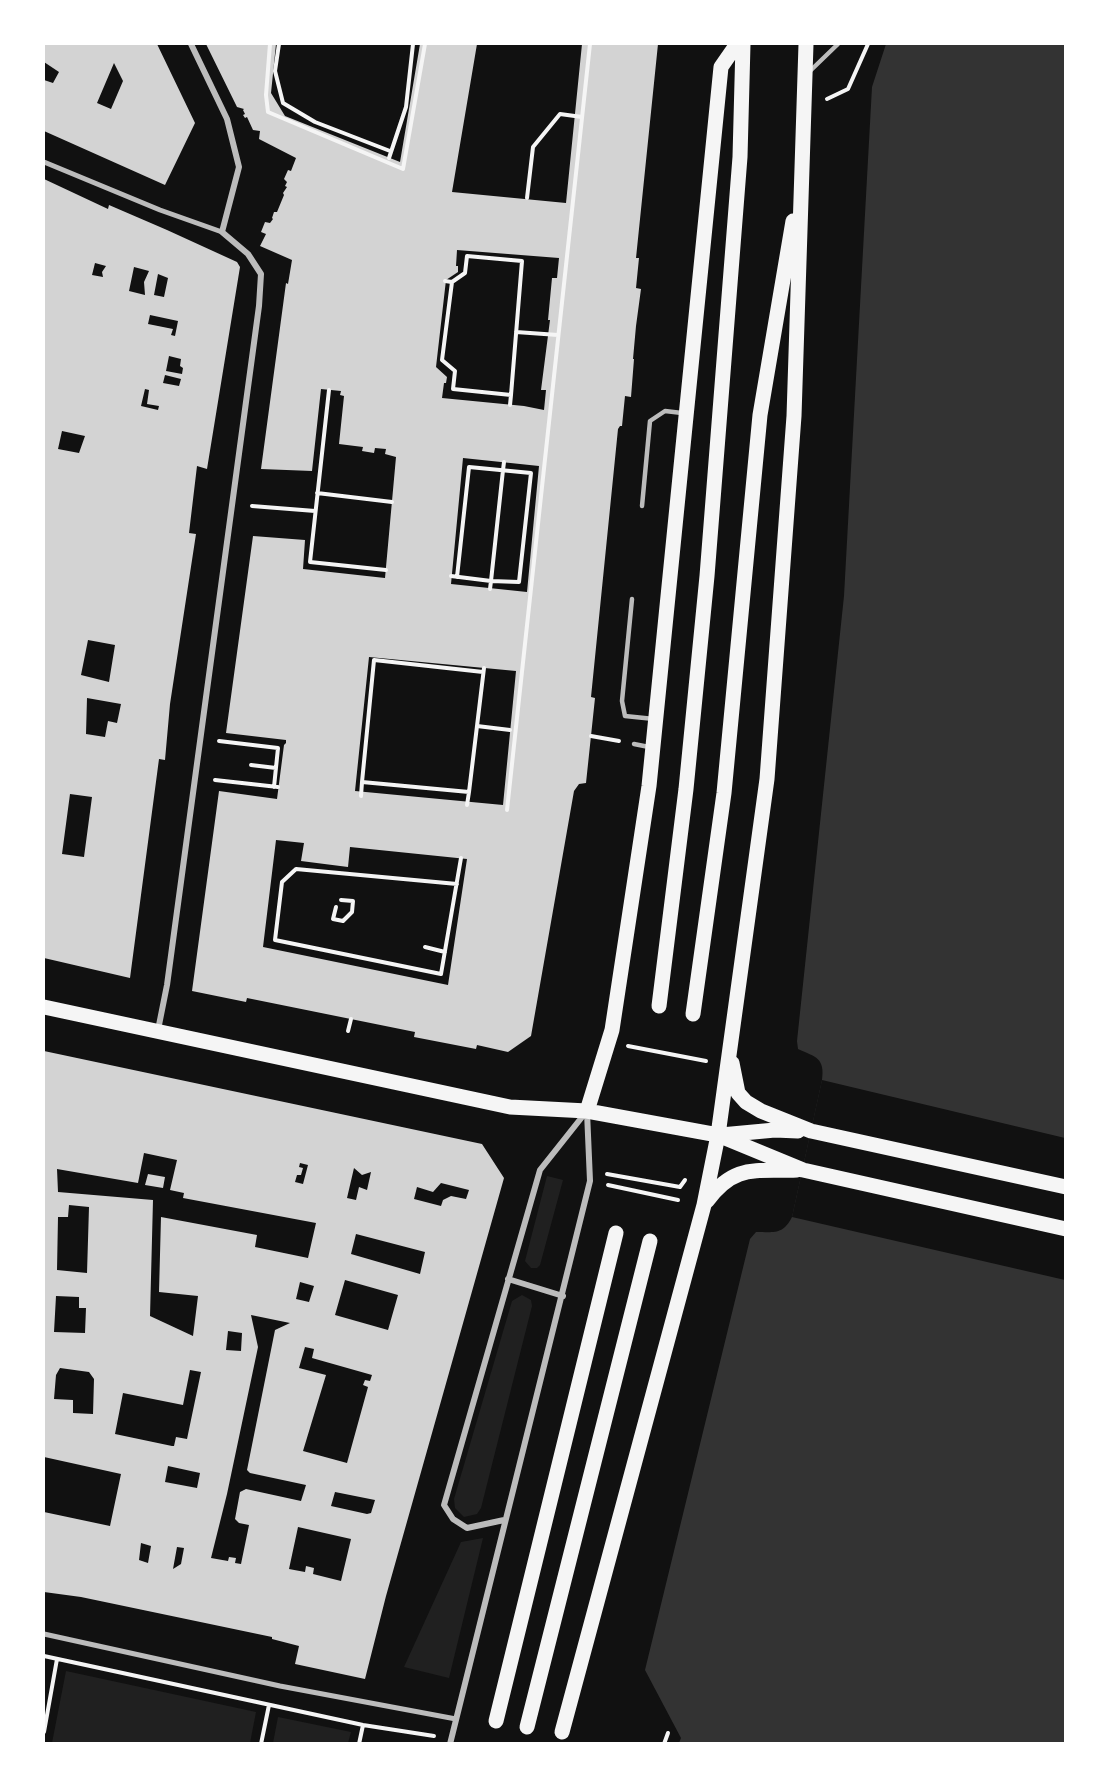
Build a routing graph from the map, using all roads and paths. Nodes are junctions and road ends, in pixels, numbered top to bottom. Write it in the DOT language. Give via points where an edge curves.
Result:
graph roads {
  1 [pos="191,44"];
  2 [pos="270,44"];
  3 [pos="413,44"];
  4 [pos="425,44"];
  5 [pos="590,44"];
  6 [pos="737,44"];
  7 [pos="743,44"];
  8 [pos="807,44"];
  9 [pos="838,44"];
  10 [pos="868,44"];
  11 [pos="279,46"];
  12 [pos="806,75"];
  13 [pos="283,103"];
  14 [pos="278,105"];
  15 [pos="805,110"];
  16 [pos="582,117"];
  17 [pos="390,151"];
  18 [pos="388,158"];
  19 [pos="44,162"];
  20 [pos="804,162"];
  21 [pos="527,198"];
  22 [pos="222,232"];
  23 [pos="445,281"];
  24 [pos="452,282"];
  25 [pos="516,332"];
  26 [pos="558,335"];
  27 [pos="329,390"];
  28 [pos="511,395"];
  29 [pos="510,405"];
  30 [pos="687,414"];
  31 [pos="504,462"];
  32 [pos="503,470"];
  33 [pos="317,493"];
  34 [pos="392,502"];
  35 [pos="252,506"];
  36 [pos="642,506"];
  37 [pos="315,511"];
  38 [pos="386,570"];
  39 [pos="491,581"];
  40 [pos="490,589"];
  41 [pos="632,599"];
  42 [pos="656,719"];
  43 [pos="477,726"];
  44 [pos="510,730"];
  45 [pos="591,736"];
  46 [pos="199,738"];
  47 [pos="609,739"];
  48 [pos="634,744"];
  49 [pos="653,747"];
  50 [pos="251,765"];
  51 [pos="276,768"];
  52 [pos="215,780"];
  53 [pos="362,782"];
  54 [pos="469,792"];
  55 [pos="361,796"];
  56 [pos="467,805"];
  57 [pos="507,810"];
  58 [pos="461,858"];
  59 [pos="457,884"];
  60 [pos="341,900"];
  61 [pos="336,907"];
  62 [pos="425,947"];
  63 [pos="445,951"];
  64 [pos="658,1006"];
  65 [pos="44,1007"];
  66 [pos="693,1014"];
  67 [pos="351,1019"];
  68 [pos="158,1031"];
  69 [pos="348,1031"];
  70 [pos="622,1045"];
  71 [pos="730,1048"];
  72 [pos="707,1062"];
  73 [pos="586,1111"];
  74 [pos="811,1131"];
  75 [pos="718,1135"];
  76 [pos="603,1163"];
  77 [pos="803,1170"];
  78 [pos="686,1179"];
  79 [pos="608,1185"];
  80 [pos="1065,1187"];
  81 [pos="678,1200"];
  82 [pos="704,1205"];
  83 [pos="1065,1229"];
  84 [pos="616,1233"];
  85 [pos="650,1241"];
  86 [pos="508,1279"];
  87 [pos="563,1296"];
  88 [pos="504,1520"];
  89 [pos="44,1634"];
  90 [pos="57,1659"];
  91 [pos="269,1705"];
  92 [pos="456,1719"];
  93 [pos="496,1721"];
  94 [pos="363,1725"];
  95 [pos="527,1727"];
  96 [pos="44,1732"];
  97 [pos="562,1732"];
  98 [pos="668,1732"];
  99 [pos="261,1743"];
  100 [pos="359,1743"];
  101 [pos="450,1743"];
  102 [pos="664,1743"];
  1 -- 22 [label="street" via="227,119 239,167"];
  2 -- 4 [label="path" via="268,112 403,169"];
  3 -- 17 [label="path" via="406,106"];
  5 -- 16 [label="path"];
  6 -- 30 [label="main road" via="721,67"];
  7 -- 64 [label="main road" via="741,157 707,576 686,789"];
  8 -- 12 [label="main road"];
  9 -- 12 [label="lane"];
  10 -- 15 [label="path" via="848,88"];
  11 -- 13 [label="path" via="275,71"];
  12 -- 15 [label="main road"];
  13 -- 14 [label="path"];
  13 -- 17 [label="path" via="315,122"];
  15 -- 20 [label="main road"];
  16 -- 21 [label="path" via="560,114 533,147"];
  16 -- 26 [label="path"];
  17 -- 18 [label="path"];
  19 -- 22 [label="street"];
  20 -- 66 [label="main road" via="760,415 724,793"];
  20 -- 71 [label="main road" via="794,416 767,779"];
  22 -- 46 [label="street" via="248,254 261,274"];
  23 -- 24 [label="path"];
  24 -- 25 [label="path" via="465,273 467,256 522,259"];
  24 -- 28 [label="path" via="442,360 454,371 453,389"];
  25 -- 26 [label="path"];
  25 -- 28 [label="path"];
  26 -- 57 [label="path"];
  27 -- 33 [label="path"];
  28 -- 29 [label="path"];
  30 -- 36 [label="lane" via="665,411 650,421"];
  30 -- 42 [label="main road"];
  31 -- 32 [label="path"];
  32 -- 39 [label="path"];
  32 -- 39 [label="path" via="531,473 519,582"];
  32 -- 39 [label="path" via="469,467 454,576"];
  33 -- 34 [label="path"];
  33 -- 37 [label="path"];
  35 -- 37 [label="path"];
  37 -- 38 [label="path" via="310,561"];
  39 -- 40 [label="path"];
  41 -- 42 [label="lane" via="622,701 625,716"];
  42 -- 49 [label="main road"];
  43 -- 44 [label="path"];
  43 -- 53 [label="path" via="484,670 374,660"];
  43 -- 54 [label="path"];
  45 -- 47 [label="path"];
  46 -- 51 [label="path" via="278,748"];
  46 -- 68 [label="street"];
  48 -- 49 [label="lane"];
  49 -- 73 [label="main road" via="612,1030"];
  50 -- 51 [label="path"];
  51 -- 52 [label="path" via="276,787"];
  53 -- 54 [label="path"];
  53 -- 55 [label="path"];
  54 -- 56 [label="path"];
  58 -- 59 [label="path"];
  59 -- 63 [label="path"];
  59 -- 63 [label="path" via="296,869 282,882 275,940 441,974"];
  60 -- 61 [label="path" via="353,901 352,912 343,921 333,919"];
  62 -- 63 [label="path"];
  65 -- 68 [label="main road"];
  67 -- 69 [label="path"];
  68 -- 73 [label="main road" via="510,1107"];
  70 -- 72 [label="path"];
  71 -- 74 [label="main road" via="738,1093 746,1102"];
  71 -- 75 [label="main road"];
  73 -- 75 [label="main road"];
  73 -- 86 [label="street" via="540,1170"];
  73 -- 87 [label="street" via="590,1181"];
  74 -- 75 [label="main road"];
  74 -- 80 [label="main road"];
  75 -- 77 [label="main road"];
  75 -- 82 [label="main road"];
  76 -- 78 [label="path" via="606,1174 680,1187"];
  77 -- 82 [label="main road" via="737,1174 716,1188"];
  77 -- 83 [label="main road"];
  79 -- 81 [label="path"];
  82 -- 97 [label="main road"];
  84 -- 93 [label="main road"];
  85 -- 95 [label="main road"];
  86 -- 87 [label="street"];
  86 -- 88 [label="street" via="444,1506 453,1519 467,1528"];
  87 -- 88 [label="street"];
  88 -- 92 [label="street"];
  89 -- 92 [label="street" via="280,1686"];
  90 -- 96 [label="path"];
  91 -- 99 [label="path"];
  92 -- 101 [label="street"];
  94 -- 100 [label="path"];
  98 -- 102 [label="path"];
}
